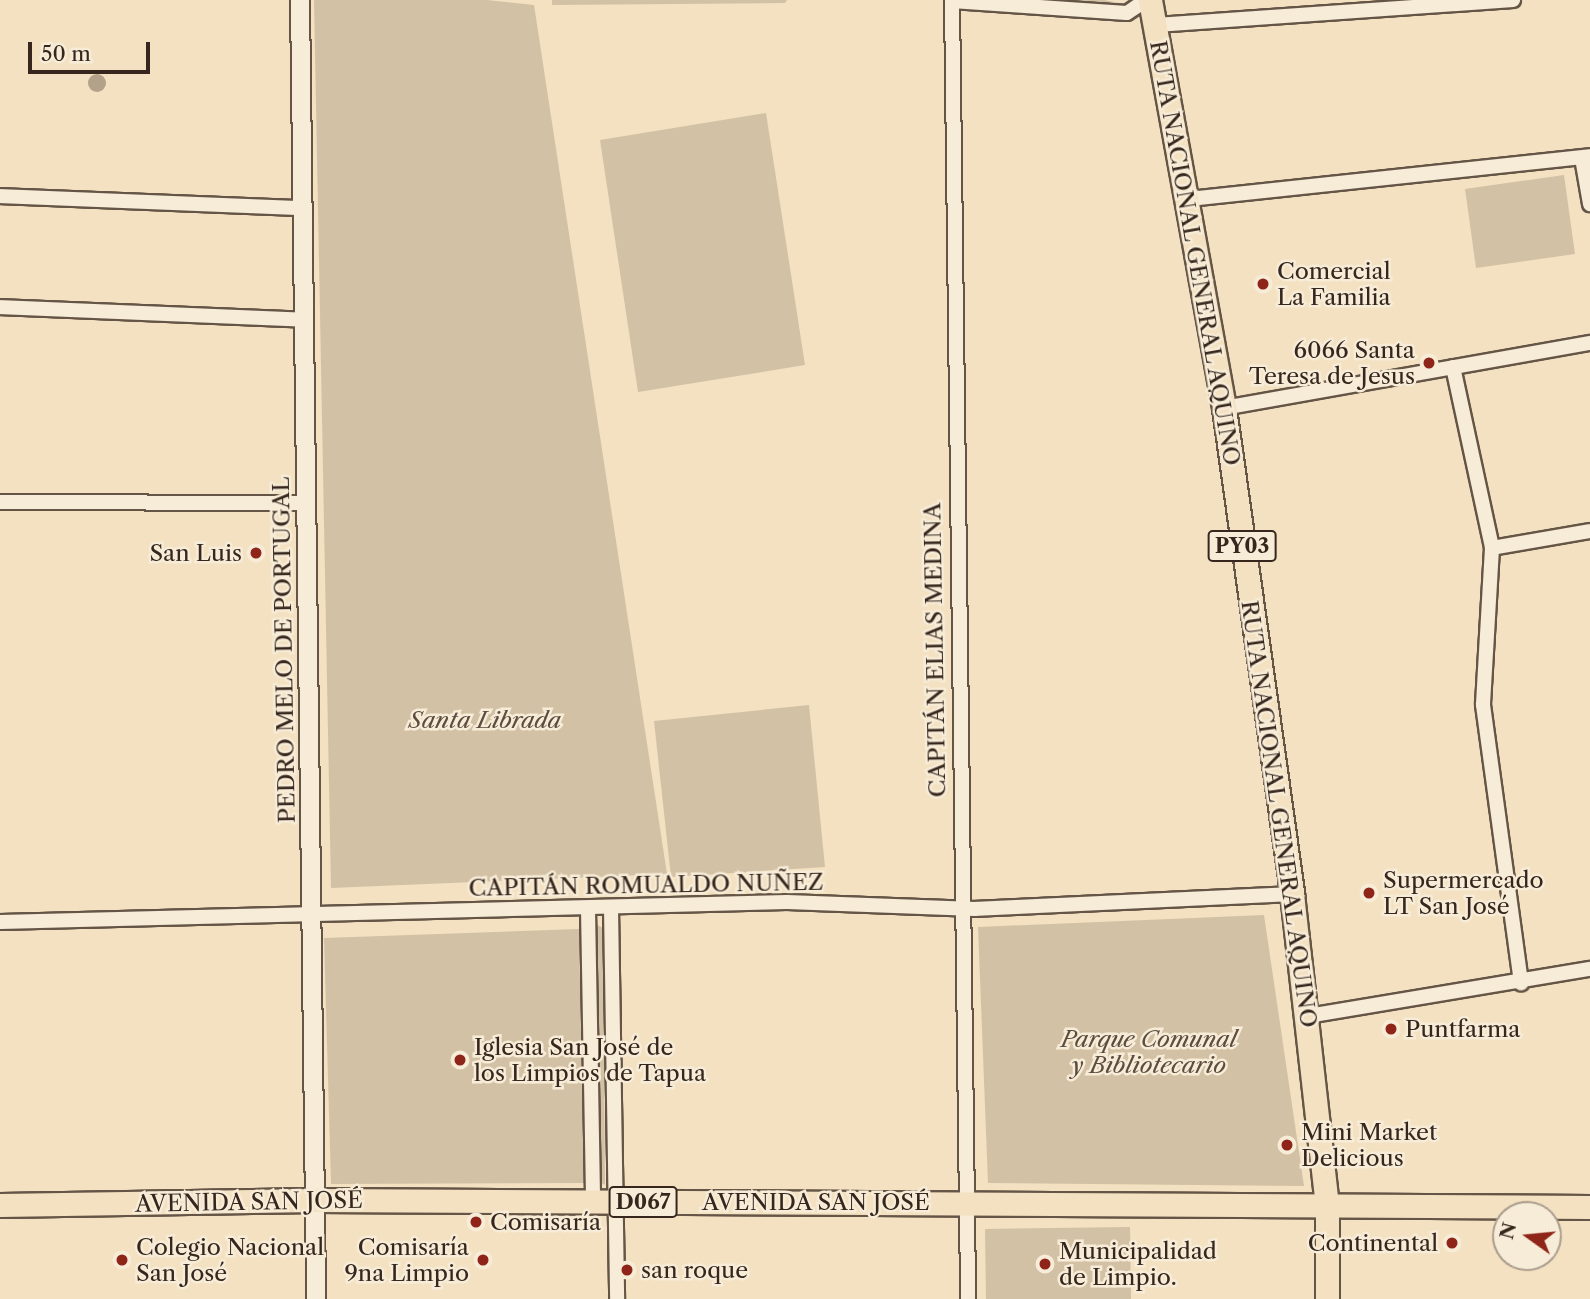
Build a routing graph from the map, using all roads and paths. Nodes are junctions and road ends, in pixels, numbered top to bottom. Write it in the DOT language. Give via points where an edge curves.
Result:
graph roads {
  1 [pos="300,0"];
  2 [pos="952,0"];
  3 [pos="1513,0"];
  4 [pos="1145,7"];
  5 [pos="1586,157"];
  6 [pos="0,195"];
  7 [pos="1189,198"];
  8 [pos="1590,204"];
  9 [pos="303,208"];
  10 [pos="0,307"];
  11 [pos="304,320"];
  12 [pos="1590,343"];
  13 [pos="1453,367"];
  14 [pos="1224,408"];
  15 [pos="0,502"];
  16 [pos="306,503"];
  17 [pos="1590,531"];
  18 [pos="1492,548"];
  19 [pos="1292,894"];
  20 [pos="611,908"];
  21 [pos="589,909"];
  22 [pos="962,909"];
  23 [pos="312,915"];
  24 [pos="0,922"];
  25 [pos="1590,969"];
  26 [pos="1521,983"];
  27 [pos="1308,1016"];
  28 [pos="316,1200"];
  29 [pos="604,1202"];
  30 [pos="970,1202"];
  31 [pos="0,1205"];
  32 [pos="1327,1206"];
  33 [pos="1590,1207"];
  34 [pos="316,1299"];
  35 [pos="617,1299"];
  36 [pos="968,1299"];
  37 [pos="1327,1299"];
  1 -- 9 [label="street, PEDRO MELO DE PORTUGAL"];
  2 -- 4 [label="street" via="1127,13"];
  2 -- 22 [label="street, CAPITÁN ELIAS MEDINA"];
  3 -- 4 [label="street"];
  4 -- 7 [label="main road, RUTA NACIONAL GENERAL AQUINO / PY03"];
  5 -- 7 [label="street"];
  5 -- 8 [label="street"];
  6 -- 9 [label="street"];
  7 -- 14 [label="main road, RUTA NACIONAL GENERAL AQUINO / PY03"];
  9 -- 11 [label="street, PEDRO MELO DE PORTUGAL"];
  10 -- 11 [label="street"];
  11 -- 16 [label="street, PEDRO MELO DE PORTUGAL"];
  12 -- 13 [label="street"];
  13 -- 14 [label="street"];
  13 -- 18 [label="street"];
  14 -- 19 [label="main road, RUTA NACIONAL GENERAL AQUINO / PY03"];
  15 -- 16 [label="street"];
  16 -- 23 [label="street, PEDRO MELO DE PORTUGAL"];
  17 -- 18 [label="street"];
  18 -- 26 [label="street" via="1483,705"];
  19 -- 22 [label="street, CAPITÁN ROMUALDO NUÑEZ"];
  19 -- 27 [label="main road, RUTA NACIONAL GENERAL AQUINO / PY03"];
  20 -- 21 [label="street, CAPITÁN ROMUALDO NUÑEZ"];
  20 -- 22 [label="street, CAPITÁN ROMUALDO NUÑEZ" via="787,902"];
  20 -- 29 [label="street"];
  21 -- 23 [label="street, CAPITÁN ROMUALDO NUÑEZ"];
  21 -- 29 [label="street"];
  22 -- 30 [label="street, CAPITÁN ELIAS MEDINA"];
  23 -- 24 [label="street, CAPITÁN ROMUALDO NUÑEZ"];
  23 -- 28 [label="street, PEDRO MELO DE PORTUGAL"];
  25 -- 26 [label="street"];
  26 -- 27 [label="street"];
  27 -- 32 [label="main road, RUTA NACIONAL GENERAL AQUINO / PY03"];
  28 -- 29 [label="main road, AVENIDA SAN JOSÉ / D067"];
  28 -- 31 [label="main road, AVENIDA SAN JOSÉ / D067"];
  28 -- 34 [label="street, PEDRO MELO DE PORTUGAL"];
  29 -- 30 [label="main road, AVENIDA SAN JOSÉ / D067"];
  29 -- 35 [label="street"];
  30 -- 32 [label="main road, AVENIDA SAN JOSÉ / D067"];
  30 -- 36 [label="street, CAPITÁN ELIAS MEDINA"];
  32 -- 33 [label="main road, AVENIDA SAN JOSÉ / D067"];
  32 -- 37 [label="main road, RUTA NACIONAL GENERAL AQUINO / PY03"];
}
